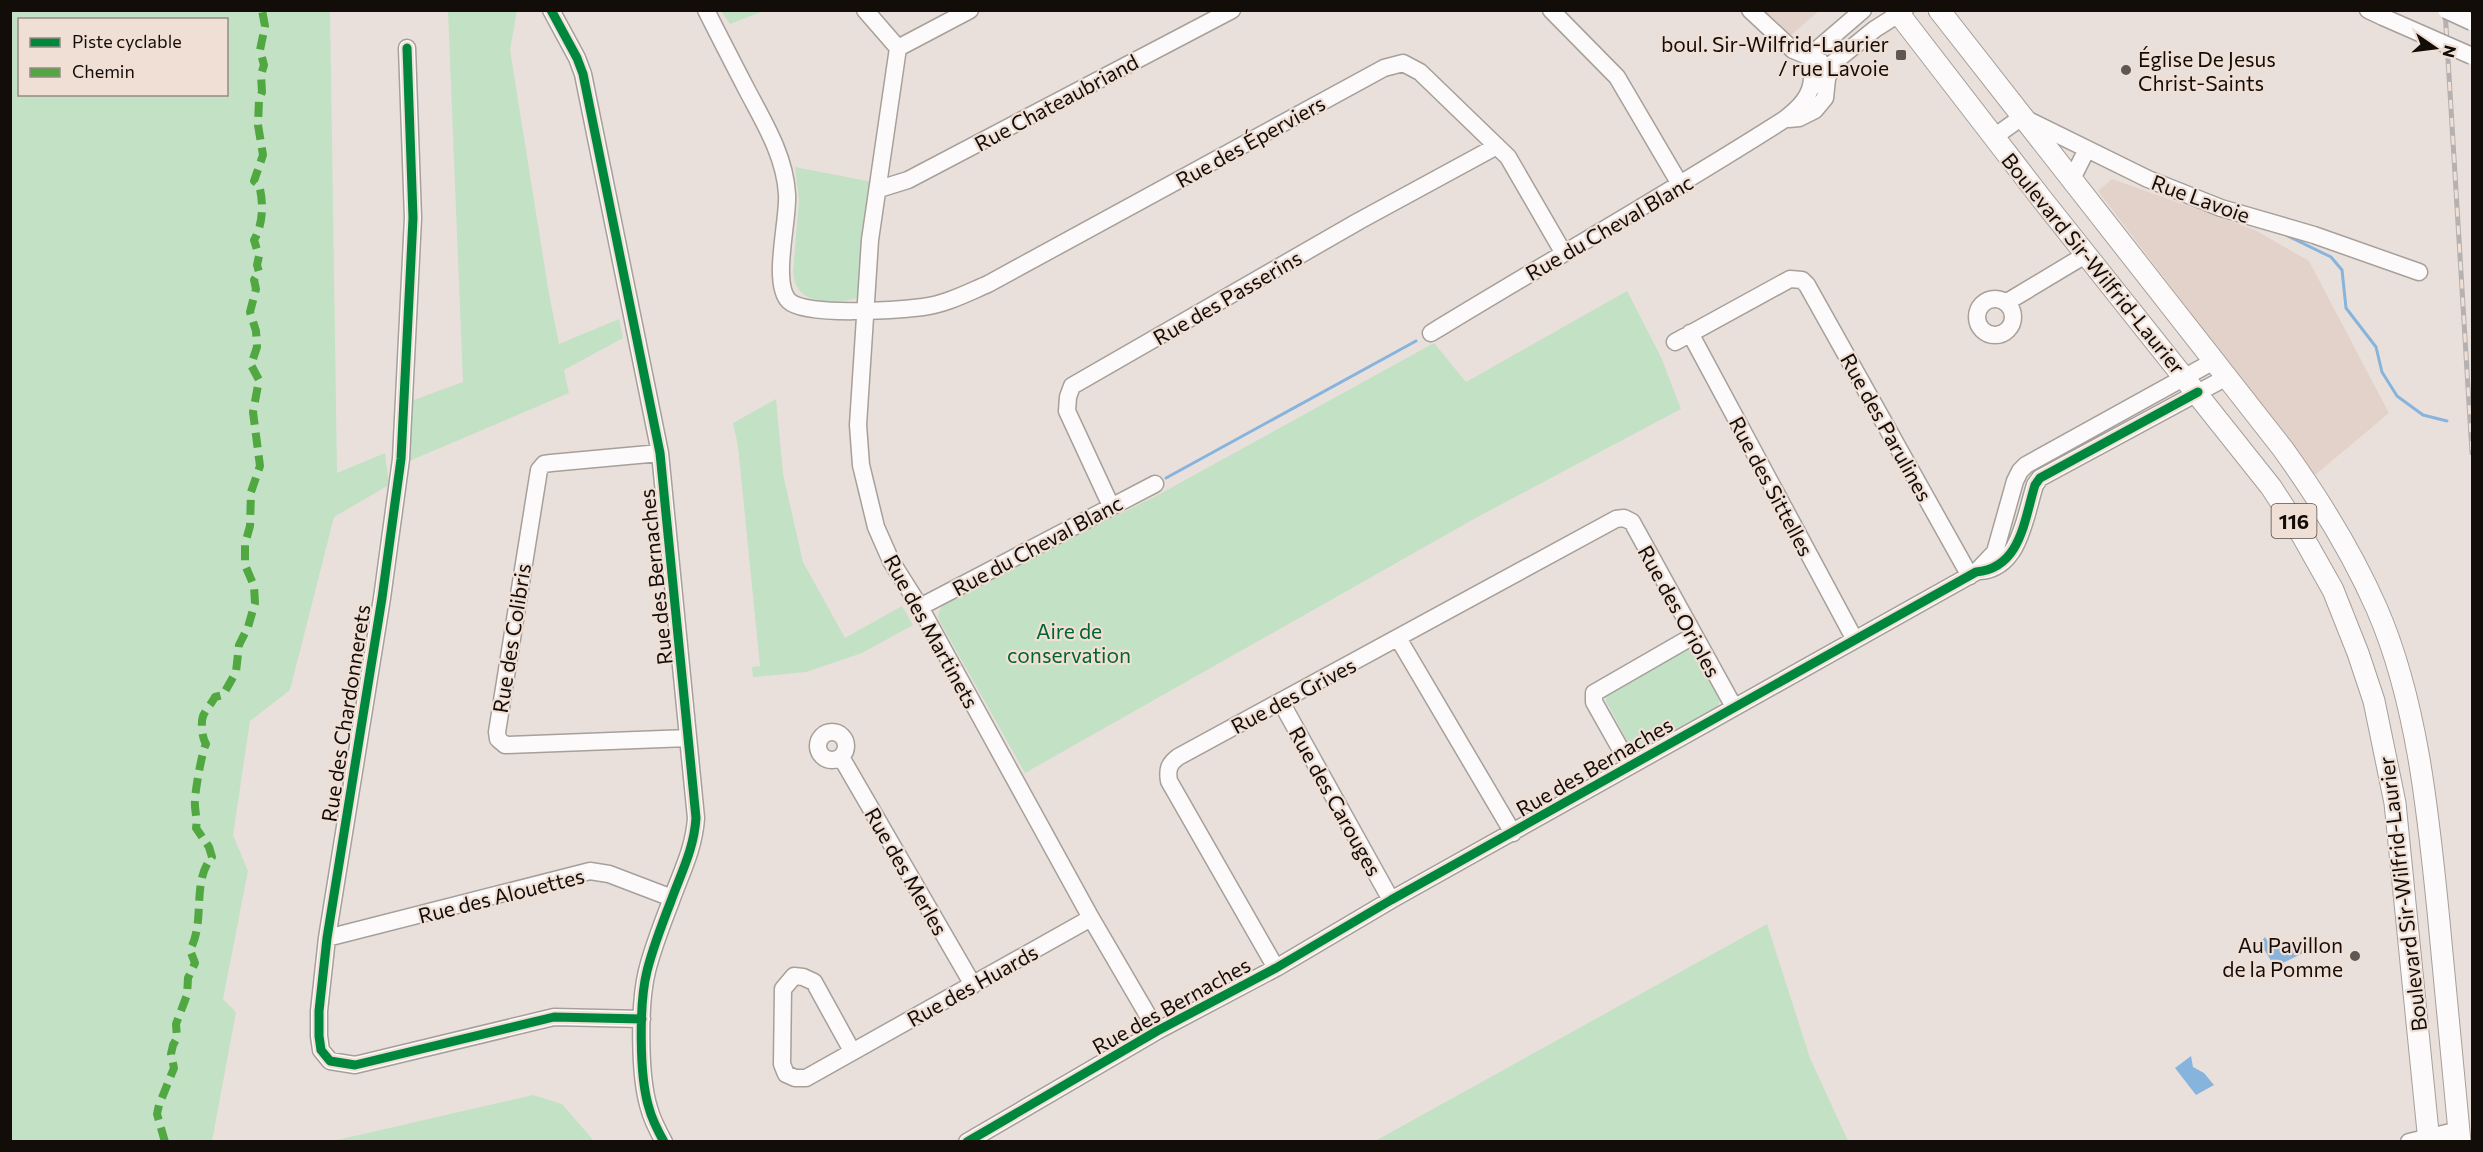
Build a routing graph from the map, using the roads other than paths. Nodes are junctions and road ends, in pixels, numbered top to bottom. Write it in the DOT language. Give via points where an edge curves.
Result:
graph roads {
  1 [pos="551,10"];
  2 [pos="706,10"];
  3 [pos="865,10"];
  4 [pos="970,10"];
  5 [pos="1232,10"];
  6 [pos="1551,10"];
  7 [pos="1750,10"];
  8 [pos="1863,10"];
  9 [pos="1939,10"];
  10 [pos="2446,10"];
  11 [pos="1900,12"];
  12 [pos="2376,14"];
  13 [pos="2472,22"];
  14 [pos="406,48"];
  15 [pos="898,48"];
  16 [pos="2472,56"];
  17 [pos="1811,59"];
  18 [pos="1833,63"];
  19 [pos="2022,117"];
  20 [pos="1785,119"];
  21 [pos="1994,137"];
  22 [pos="1497,146"];
  23 [pos="2087,149"];
  24 [pos="2071,181"];
  25 [pos="1681,186"];
  26 [pos="879,189"];
  27 [pos="1563,252"];
  28 [pos="2087,254"];
  29 [pos="2419,272"];
  30 [pos="2007,302"];
  31 [pos="867,309"];
  32 [pos="1431,333"];
  33 [pos="1690,333"];
  34 [pos="1675,342"];
  35 [pos="2221,369"];
  36 [pos="2192,385"];
  37 [pos="660,453"];
  38 [pos="2047,454"];
  39 [pos="2055,470"];
  40 [pos="1155,484"];
  41 [pos="1111,506"];
  42 [pos="1624,518"];
  43 [pos="1973,574"];
  44 [pos="920,607"];
  45 [pos="1693,636"];
  46 [pos="1398,638"];
  47 [pos="1855,640"];
  48 [pos="1281,702"];
  49 [pos="1734,708"];
  50 [pos="688,738"];
  51 [pos="841,757"];
  52 [pos="1630,766"];
  53 [pos="1513,832"];
  54 [pos="672,898"];
  55 [pos="1391,900"];
  56 [pos="1091,918"];
  57 [pos="327,938"];
  58 [pos="1275,968"];
  59 [pos="973,985"];
  60 [pos="642,1019"];
  61 [pos="1157,1031"];
  62 [pos="852,1051"];
  63 [pos="2459,1136"];
  64 [pos="2422,1140"];
  65 [pos="664,1142"];
  66 [pos="968,1142"];
  1 -- 37 [label="street, Rue des Bernaches" via="583,74"];
  2 -- 31 [label="street" via="779,154 788,207 780,279 783,292 789,302 801,309"];
  3 -- 15 [label="street"];
  4 -- 15 [label="street"];
  5 -- 26 [label="street, Rue Chateaubriand" via="908,180"];
  6 -- 25 [label="street" via="1617,77"];
  7 -- 17 [label="street" via="1793,51"];
  8 -- 17 [label="street"];
  9 -- 19 [label="main road, Boulevard Sir-Wilfrid-Laurier / 116"];
  10 -- 13 [label="street, bridge"];
  11 -- 18 [label="street"];
  11 -- 21 [label="main road, Boulevard Sir-Wilfrid-Laurier / 116"];
  12 -- 16 [label="street, bridge"];
  14 -- 57 [label="street, Rue des Chardonnerets" via="413,219 401,459"];
  15 -- 26 [label="street, Rue des Martinets"];
  17 -- 18 [label="street"];
  17 -- 20 [label="street, Rue du Cheval Blanc" via="1811,89 1799,108"];
  18 -- 20 [label="street, Rue du Cheval Blanc" via="1821,104 1808,114"];
  19 -- 21 [label="street"];
  19 -- 23 [label="street, Rue Lavoie"];
  19 -- 24 [label="main road, Boulevard Sir-Wilfrid-Laurier / 116"];
  20 -- 25 [label="street, Rue du Cheval Blanc"];
  21 -- 28 [label="main road, Boulevard Sir-Wilfrid-Laurier / 116"];
  22 -- 27 [label="street, Rue des Éperviers" via="1508,157"];
  22 -- 31 [label="street, Rue des Éperviers" via="1420,72 1403,63 1392,65 988,284 924,307"];
  22 -- 41 [label="street, Rue des Passerins" via="1072,386 1067,411"];
  23 -- 24 [label="street"];
  23 -- 29 [label="street, Rue Lavoie" via="2148,179 2222,208"];
  24 -- 35 [label="main road, Boulevard Sir-Wilfrid-Laurier / 116"];
  25 -- 27 [label="street, Rue du Cheval Blanc"];
  26 -- 31 [label="street, Rue des Martinets" via="870,240"];
  27 -- 32 [label="street, Rue du Cheval Blanc"];
  28 -- 30 [label="street"];
  28 -- 36 [label="main road, Boulevard Sir-Wilfrid-Laurier / 116"];
  31 -- 44 [label="street, Rue des Martinets" via="858,424 861,465 876,527 891,561"];
  33 -- 34 [label="street"];
  33 -- 43 [label="street, Rue des Parulines" via="1790,279 1802,280"];
  33 -- 47 [label="street, Rue des Sittelles"];
  35 -- 36 [label="street, Rue des Bernaches"];
  35 -- 63 [label="main road, Boulevard Sir-Wilfrid-Laurier / 116" via="2283,449 2328,517 2378,610 2392,652 2416,744 2429,832"];
  36 -- 38 [label="street, Rue des Bernaches"];
  36 -- 39 [label="street, Rue des Bernaches"];
  36 -- 64 [label="main road, Boulevard Sir-Wilfrid-Laurier / 116" via="2271,487 2320,565 2348,624 2374,701 2395,803"];
  37 -- 50 [label="street, Rue des Bernaches"];
  37 -- 50 [label="street, Rue des Colibris" via="551,463 539,470 497,732 505,745"];
  38 -- 39 [label="street"];
  38 -- 43 [label="street, Rue des Bernaches" via="2020,471 1995,552"];
  39 -- 43 [label="street, Rue des Bernaches" via="2035,485 2010,556 1989,571"];
  40 -- 41 [label="street, Rue du Cheval Blanc"];
  41 -- 44 [label="street, Rue du Cheval Blanc"];
  42 -- 45 [label="street, Rue des Orioles" via="1632,522"];
  42 -- 46 [label="street, Rue des Grives" via="1510,575"];
  43 -- 47 [label="street, Rue des Bernaches"];
  44 -- 56 [label="street, Rue des Martinets"];
  45 -- 49 [label="street, Rue des Orioles"];
  45 -- 52 [label="street" via="1593,693 1594,702"];
  46 -- 48 [label="street, Rue des Grives"];
  46 -- 53 [label="street"];
  47 -- 49 [label="street, Rue des Bernaches"];
  48 -- 55 [label="street, Rue des Carouges"];
  48 -- 58 [label="street, Rue des Grives" via="1178,757 1167,771 1168,781"];
  49 -- 52 [label="street, Rue des Bernaches"];
  50 -- 54 [label="street, Rue des Bernaches" via="695,834"];
  51 -- 59 [label="street, Rue des Merles"];
  52 -- 53 [label="street, Rue des Bernaches"];
  53 -- 55 [label="street, Rue des Bernaches"];
  54 -- 57 [label="street, Rue des Alouettes" via="609,874 590,872"];
  54 -- 60 [label="street, Rue des Bernaches" via="647,971"];
  55 -- 58 [label="street, Rue des Bernaches"];
  56 -- 59 [label="street, Rue des Huards"];
  56 -- 61 [label="street, Rue des Martinets"];
  57 -- 60 [label="street, Rue des Chardonnerets" via="320,1011 321,1050 330,1061 340,1064 355,1065 554,1017"];
  58 -- 61 [label="street, Rue des Bernaches"];
  59 -- 62 [label="street, Rue des Huards"];
  60 -- 65 [label="street, Rue des Bernaches" via="645,1092"];
  61 -- 66 [label="street, Rue des Bernaches"];
  62 -- 62 [label="street, Rue des Huards" via="806,1078 786,1074 782,1064 783,990 794,976 814,982"];
  63 -- 64 [label="street"];
}
